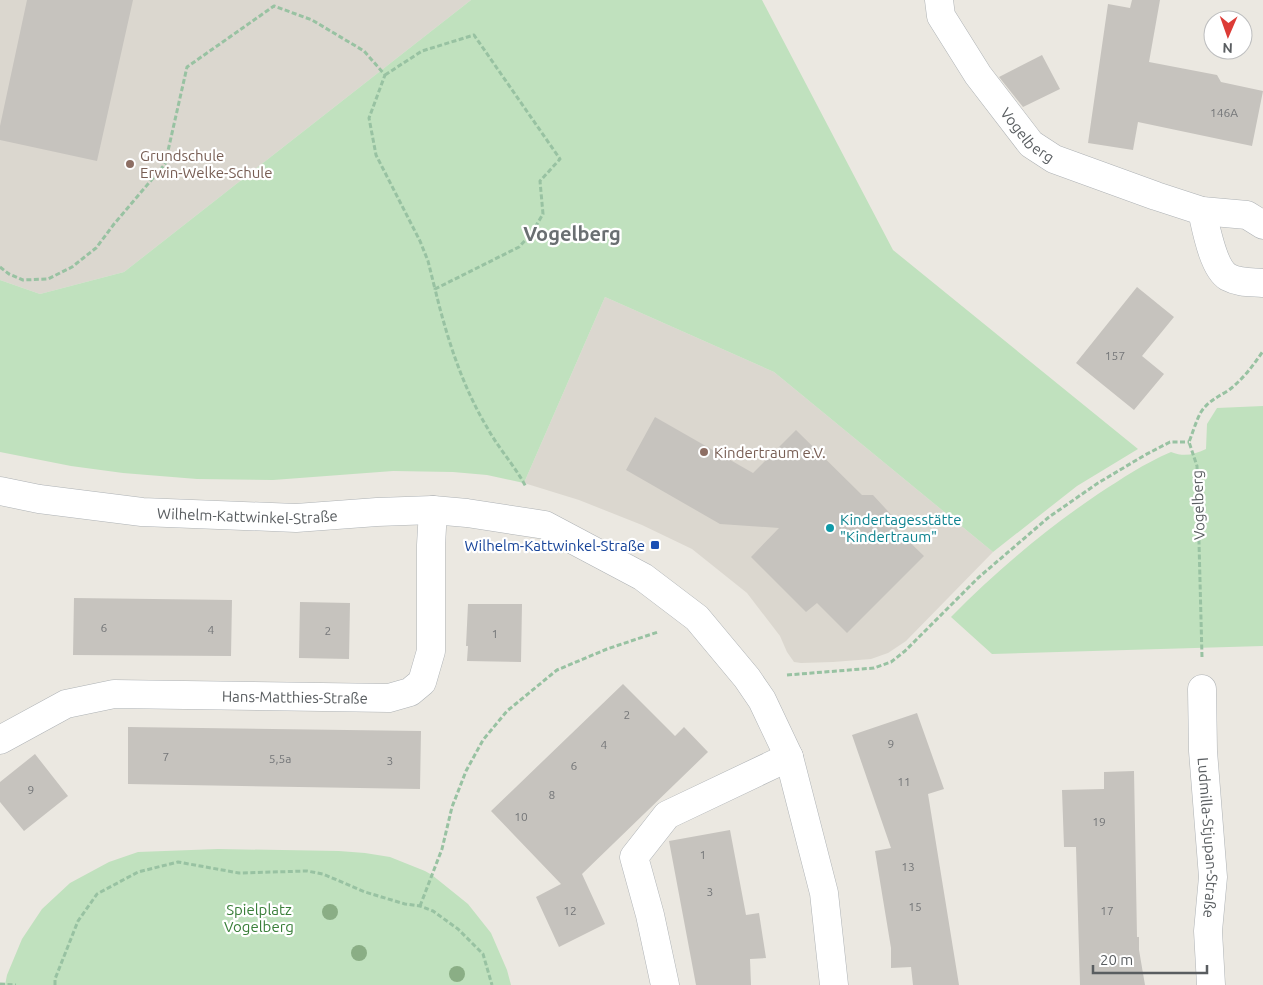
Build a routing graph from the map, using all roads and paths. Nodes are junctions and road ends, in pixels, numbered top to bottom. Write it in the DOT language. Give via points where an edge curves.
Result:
graph roads {
  1 [pos="939,0"];
  2 [pos="385,75"];
  3 [pos="1202,211"];
  4 [pos="1263,225"];
  5 [pos="0,267"];
  6 [pos="1263,283"];
  7 [pos="435,290"];
  8 [pos="1263,352"];
  9 [pos="1189,442"];
  10 [pos="0,491"];
  11 [pos="433,510"];
  12 [pos="545,525"];
  13 [pos="642,638"];
  14 [pos="747,678"];
  15 [pos="1202,689"];
  16 [pos="0,740"];
  17 [pos="789,757"];
  18 [pos="420,906"];
  19 [pos="0,984"];
  20 [pos="16,985"];
  21 [pos="55,985"];
  22 [pos="492,985"];
  23 [pos="664,985"];
  24 [pos="834,985"];
  25 [pos="1211,985"];
  1 -- 3 [label="street, Vogelberg" via="941,16 978,75 1032,144 1054,159"];
  2 -- 5 [label="path" via="364,51 312,20 274,6 187,67 165,164 96,248 72,267 48,279 23,280"];
  2 -- 7 [label="path" via="369,118 376,155 420,241"];
  2 -- 7 [label="path" via="422,51 474,35 560,159 540,181 543,214 531,234 518,247"];
  3 -- 4 [label="street, Vogelberg" via="1247,215"];
  3 -- 6 [label="street" via="1221,271 1244,282"];
  7 -- 12 [label="path" via="470,396 488,430 524,483"];
  8 -- 9 [label="path" via="1245,376 1214,398 1201,412"];
  9 -- 14 [label="path" via="1170,442 1145,455 1049,517 978,578 905,652 890,662 874,668"];
  9 -- 15 [label="path, Vogelberg" via="1197,466"];
  10 -- 11 [label="street, Wilhelm-Kattwinkel-Straße" via="142,512 296,518"];
  11 -- 12 [label="street, Wilhelm-Kattwinkel-Straße"];
  11 -- 16 [label="street, Hans-Matthies-Straße" via="431,651 422,682 410,692 389,698 114,694 66,704"];
  12 -- 14 [label="street, Wilhelm-Kattwinkel-Straße" via="643,577 679,604 697,618"];
  13 -- 18 [label="path" via="557,670 507,711 483,740 466,772"];
  14 -- 17 [label="street, Wilhelm-Kattwinkel-Straße" via="762,700"];
  15 -- 25 [label="street, Ludmilla-Stjupan-Straße" via="1203,752 1213,877 1208,931"];
  17 -- 23 [label="street" via="667,815 634,857"];
  17 -- 24 [label="street, Wilhelm-Kattwinkel-Straße" via="824,893"];
  18 -- 21 [label="path" via="365,892 323,874 307,871 239,873 170,863 138,872 97,894 78,921"];
  18 -- 22 [label="path" via="458,929 483,954"];
  19 -- 20 [label="path"];
}
